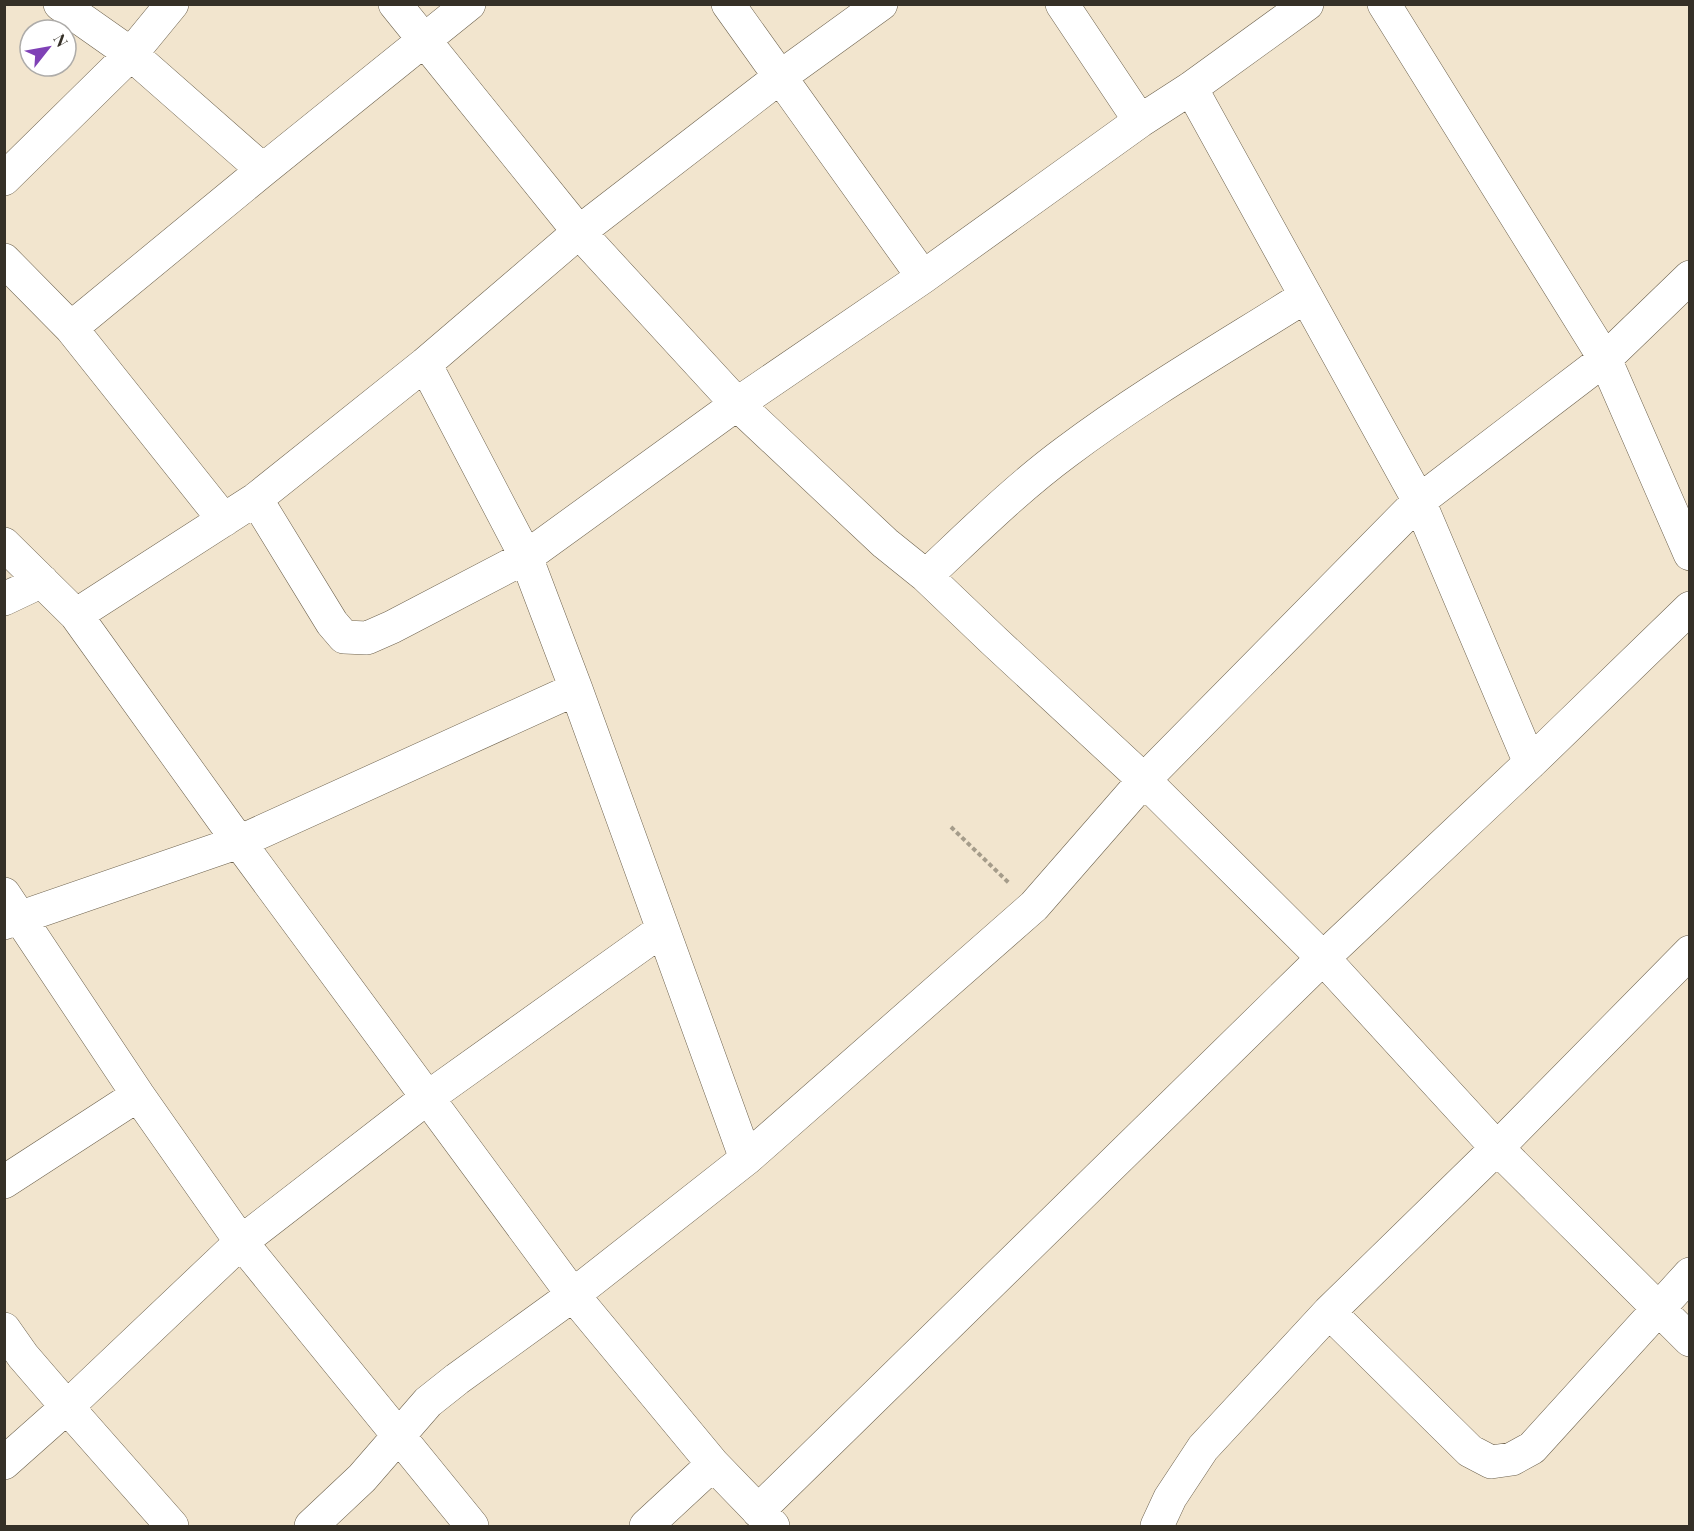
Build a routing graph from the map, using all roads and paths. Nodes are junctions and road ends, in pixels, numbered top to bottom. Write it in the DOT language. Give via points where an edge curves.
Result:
graph roads {
  1 [pos="60,4"];
  2 [pos="172,4"];
  3 [pos="395,4"];
  4 [pos="469,4"];
  5 [pos="728,4"];
  6 [pos="881,4"];
  7 [pos="1062,4"];
  8 [pos="1307,4"];
  9 [pos="1384,4"];
  10 [pos="424,39"];
  11 [pos="131,54"];
  12 [pos="780,77"];
  13 [pos="1191,88"];
  14 [pos="1140,121"];
  15 [pos="263,170"];
  16 [pos="4,180"];
  17 [pos="579,232"];
  18 [pos="4,260"];
  19 [pos="923,277"];
  20 [pos="1689,277"];
  21 [pos="1306,296"];
  22 [pos="71,328"];
  23 [pos="1605,359"];
  24 [pos="426,364"];
  25 [pos="736,404"];
  26 [pos="256,499"];
  27 [pos="1419,501"];
  28 [pos="224,520"];
  29 [pos="4,544"];
  30 [pos="1689,554"];
  31 [pos="526,557"];
  32 [pos="926,576"];
  33 [pos="42,581"];
  34 [pos="4,599"];
  35 [pos="1689,608"];
  36 [pos="76,615"];
  37 [pos="576,689"];
  38 [pos="1530,763"];
  39 [pos="1144,780"];
  40 [pos="951,827"];
  41 [pos="239,842"];
  42 [pos="1034,906"];
  43 [pos="10,912"];
  44 [pos="662,930"];
  45 [pos="1689,952"];
  46 [pos="1323,958"];
  47 [pos="138,1095"];
  48 [pos="427,1098"];
  49 [pos="1497,1148"];
  50 [pos="746,1159"];
  51 [pos="4,1182"];
  52 [pos="241,1242"];
  53 [pos="1689,1274"];
  54 [pos="573,1295"];
  55 [pos="1658,1310"];
  56 [pos="1329,1312"];
  57 [pos="4,1329"];
  58 [pos="1689,1340"];
  59 [pos="67,1407"];
  60 [pos="399,1435"];
  61 [pos="4,1463"];
  62 [pos="714,1464"];
  63 [pos="766,1519"];
  64 [pos="172,1527"];
  65 [pos="311,1527"];
  66 [pos="472,1527"];
  67 [pos="646,1527"];
  68 [pos="1157,1527"];
  1 -- 11 [label="street"];
  2 -- 11 [label="street"];
  3 -- 10 [label="street"];
  4 -- 10 [label="street"];
  5 -- 12 [label="street"];
  6 -- 12 [label="street"];
  7 -- 14 [label="street"];
  8 -- 13 [label="street"];
  9 -- 23 [label="street"];
  10 -- 15 [label="street"];
  10 -- 17 [label="street"];
  11 -- 15 [label="street"];
  11 -- 16 [label="street"];
  12 -- 17 [label="street"];
  12 -- 19 [label="street"];
  13 -- 14 [label="street"];
  13 -- 21 [label="street"];
  14 -- 19 [label="street"];
  15 -- 22 [label="street"];
  17 -- 24 [label="street"];
  17 -- 25 [label="street"];
  18 -- 22 [label="street"];
  19 -- 25 [label="street"];
  20 -- 23 [label="street"];
  21 -- 27 [label="street"];
  21 -- 32 [label="street" via="1142,398 1064,453"];
  22 -- 28 [label="street"];
  23 -- 27 [label="street"];
  23 -- 30 [label="street"];
  24 -- 26 [label="street"];
  24 -- 31 [label="street"];
  25 -- 31 [label="street"];
  25 -- 32 [label="street" via="885,543"];
  26 -- 28 [label="street"];
  26 -- 31 [label="street" via="344,637 367,638"];
  27 -- 38 [label="street"];
  27 -- 39 [label="street"];
  28 -- 36 [label="street"];
  29 -- 33 [label="street"];
  31 -- 37 [label="street"];
  32 -- 39 [label="street"];
  33 -- 34 [label="street"];
  33 -- 36 [label="street"];
  35 -- 38 [label="street"];
  36 -- 41 [label="street"];
  37 -- 41 [label="street"];
  37 -- 44 [label="street"];
  38 -- 46 [label="street"];
  39 -- 42 [label="street"];
  39 -- 46 [label="street"];
  40 -- 42 [label="path"];
  41 -- 43 [label="street"];
  41 -- 48 [label="street"];
  42 -- 50 [label="street"];
  43 -- 47 [label="street"];
  44 -- 48 [label="street"];
  44 -- 50 [label="street"];
  45 -- 49 [label="street"];
  46 -- 49 [label="street"];
  46 -- 63 [label="street"];
  47 -- 51 [label="street"];
  47 -- 52 [label="street"];
  48 -- 52 [label="street"];
  48 -- 54 [label="street"];
  49 -- 55 [label="street"];
  49 -- 56 [label="street"];
  50 -- 54 [label="street"];
  52 -- 59 [label="street"];
  52 -- 60 [label="street"];
  53 -- 55 [label="street"];
  54 -- 60 [label="street" via="457,1378 428,1402"];
  54 -- 62 [label="street"];
  55 -- 56 [label="street" via="1532,1448 1512,1459 1491,1462 1470,1451"];
  55 -- 58 [label="street"];
  56 -- 68 [label="street" via="1203,1448 1170,1498"];
  57 -- 59 [label="street"];
  59 -- 61 [label="street"];
  59 -- 64 [label="street"];
  60 -- 65 [label="street"];
  60 -- 66 [label="street"];
  62 -- 63 [label="street"];
  62 -- 67 [label="street"];
}
